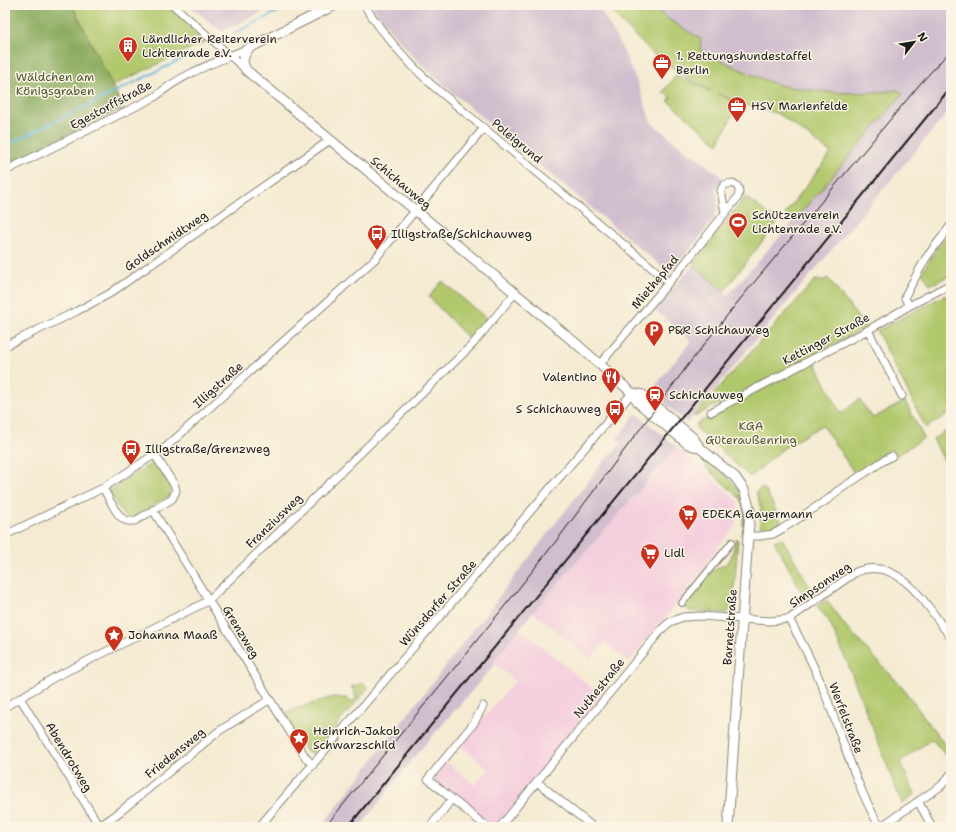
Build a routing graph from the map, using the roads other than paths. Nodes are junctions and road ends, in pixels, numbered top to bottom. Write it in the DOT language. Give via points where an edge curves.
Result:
graph roads {
  1 [pos="173,5"];
  2 [pos="335,5"];
  3 [pos="364,5"];
  4 [pos="247,52"];
  5 [pos="231,56"];
  6 [pos="246,70"];
  7 [pos="484,128"];
  8 [pos="330,140"];
  9 [pos="5,171"];
  10 [pos="416,211"];
  11 [pos="725,213"];
  12 [pos="951,225"];
  13 [pos="669,282"];
  14 [pos="951,284"];
  15 [pos="515,294"];
  16 [pos="908,306"];
  17 [pos="868,330"];
  18 [pos="5,346"];
  19 [pos="600,364"];
  20 [pos="632,393"];
  21 [pos="902,396"];
  22 [pos="711,412"];
  23 [pos="155,455"];
  24 [pos="892,456"];
  25 [pos="103,488"];
  26 [pos="153,510"];
  27 [pos="5,535"];
  28 [pos="748,536"];
  29 [pos="732,542"];
  30 [pos="209,600"];
  31 [pos="682,603"];
  32 [pos="789,619"];
  33 [pos="743,620"];
  34 [pos="951,638"];
  35 [pos="20,698"];
  36 [pos="269,700"];
  37 [pos="5,706"];
  38 [pos="483,706"];
  39 [pos="313,764"];
  40 [pos="951,774"];
  41 [pos="537,782"];
  42 [pos="452,799"];
  43 [pos="918,801"];
  44 [pos="99,827"];
  45 [pos="259,827"];
  46 [pos="430,827"];
  47 [pos="487,827"];
  48 [pos="500,827"];
  49 [pos="593,827"];
  50 [pos="728,827"];
  51 [pos="880,827"];
  52 [pos="932,827"];
  1 -- 5 [label="street, Schichauweg"];
  2 -- 4 [label="street"];
  3 -- 7 [label="street, Poleigrund" via="405,58 432,85"];
  4 -- 5 [label="street, Egestorffstraße"];
  4 -- 6 [label="street" via="243,62"];
  5 -- 6 [label="street, Schichauweg"];
  5 -- 9 [label="street, Egestorffstraße" via="171,84 155,97"];
  6 -- 8 [label="street, Schichauweg"];
  7 -- 10 [label="street, Illigstraße"];
  7 -- 13 [label="street, Poleigrund"];
  8 -- 10 [label="street, Schichauweg"];
  8 -- 18 [label="street, Goldschmidtweg" via="109,294"];
  10 -- 15 [label="street, Schichauweg"];
  10 -- 23 [label="street, Illigstraße" via="375,259"];
  11 -- 13 [label="street, Miethepfad"];
  12 -- 16 [label="street" via="935,245 913,281 905,298"];
  13 -- 19 [label="street, Miethepfad"];
  14 -- 16 [label="street, Kettinger Straße"];
  15 -- 19 [label="street, Schichauweg"];
  15 -- 30 [label="street, Franziusweg" via="472,345"];
  16 -- 17 [label="street, Kettinger Straße"];
  17 -- 21 [label="street"];
  17 -- 22 [label="street, Kettinger Straße"];
  19 -- 20 [label="street, Schichauweg"];
  20 -- 28 [label="street, Barnetstraße" via="638,402 680,438 700,448 735,477 744,490 750,510"];
  20 -- 39 [label="street, Wünsdorfer Straße"];
  23 -- 25 [label="street, Illigstraße"];
  23 -- 26 [label="street" via="176,491 172,499"];
  24 -- 28 [label="street" via="782,529 768,535"];
  25 -- 26 [label="street" via="119,515 126,520 135,521"];
  25 -- 27 [label="street, Illigstraße"];
  26 -- 30 [label="street, Grenzweg"];
  28 -- 33 [label="street, Barnetstraße"];
  29 -- 31 [label="street"];
  30 -- 35 [label="street, Franziusweg"];
  30 -- 36 [label="street, Grenzweg"];
  32 -- 33 [label="street, Simpsonweg"];
  32 -- 34 [label="street, Simpsonweg" via="851,575 862,570 878,568 891,572 907,582"];
  32 -- 51 [label="street, Werfelstraße" via="818,675 859,785"];
  33 -- 41 [label="street, Nuthestraße" via="683,617 665,625"];
  33 -- 50 [label="street, Barnetstraße"];
  35 -- 37 [label="street, Franziusweg"];
  35 -- 44 [label="street, Abendrotweg"];
  36 -- 39 [label="street, Grenzweg" via="306,758"];
  36 -- 44 [label="street, Friedensweg" via="219,731"];
  38 -- 42 [label="street" via="474,723 428,779"];
  39 -- 45 [label="street, Wünsdorfer Straße"];
  40 -- 43 [label="street" via="941,786"];
  41 -- 48 [label="street, Nuthestraße"];
  41 -- 49 [label="street"];
  42 -- 46 [label="street"];
  42 -- 47 [label="street"];
  43 -- 51 [label="street"];
  43 -- 52 [label="street"];
}
